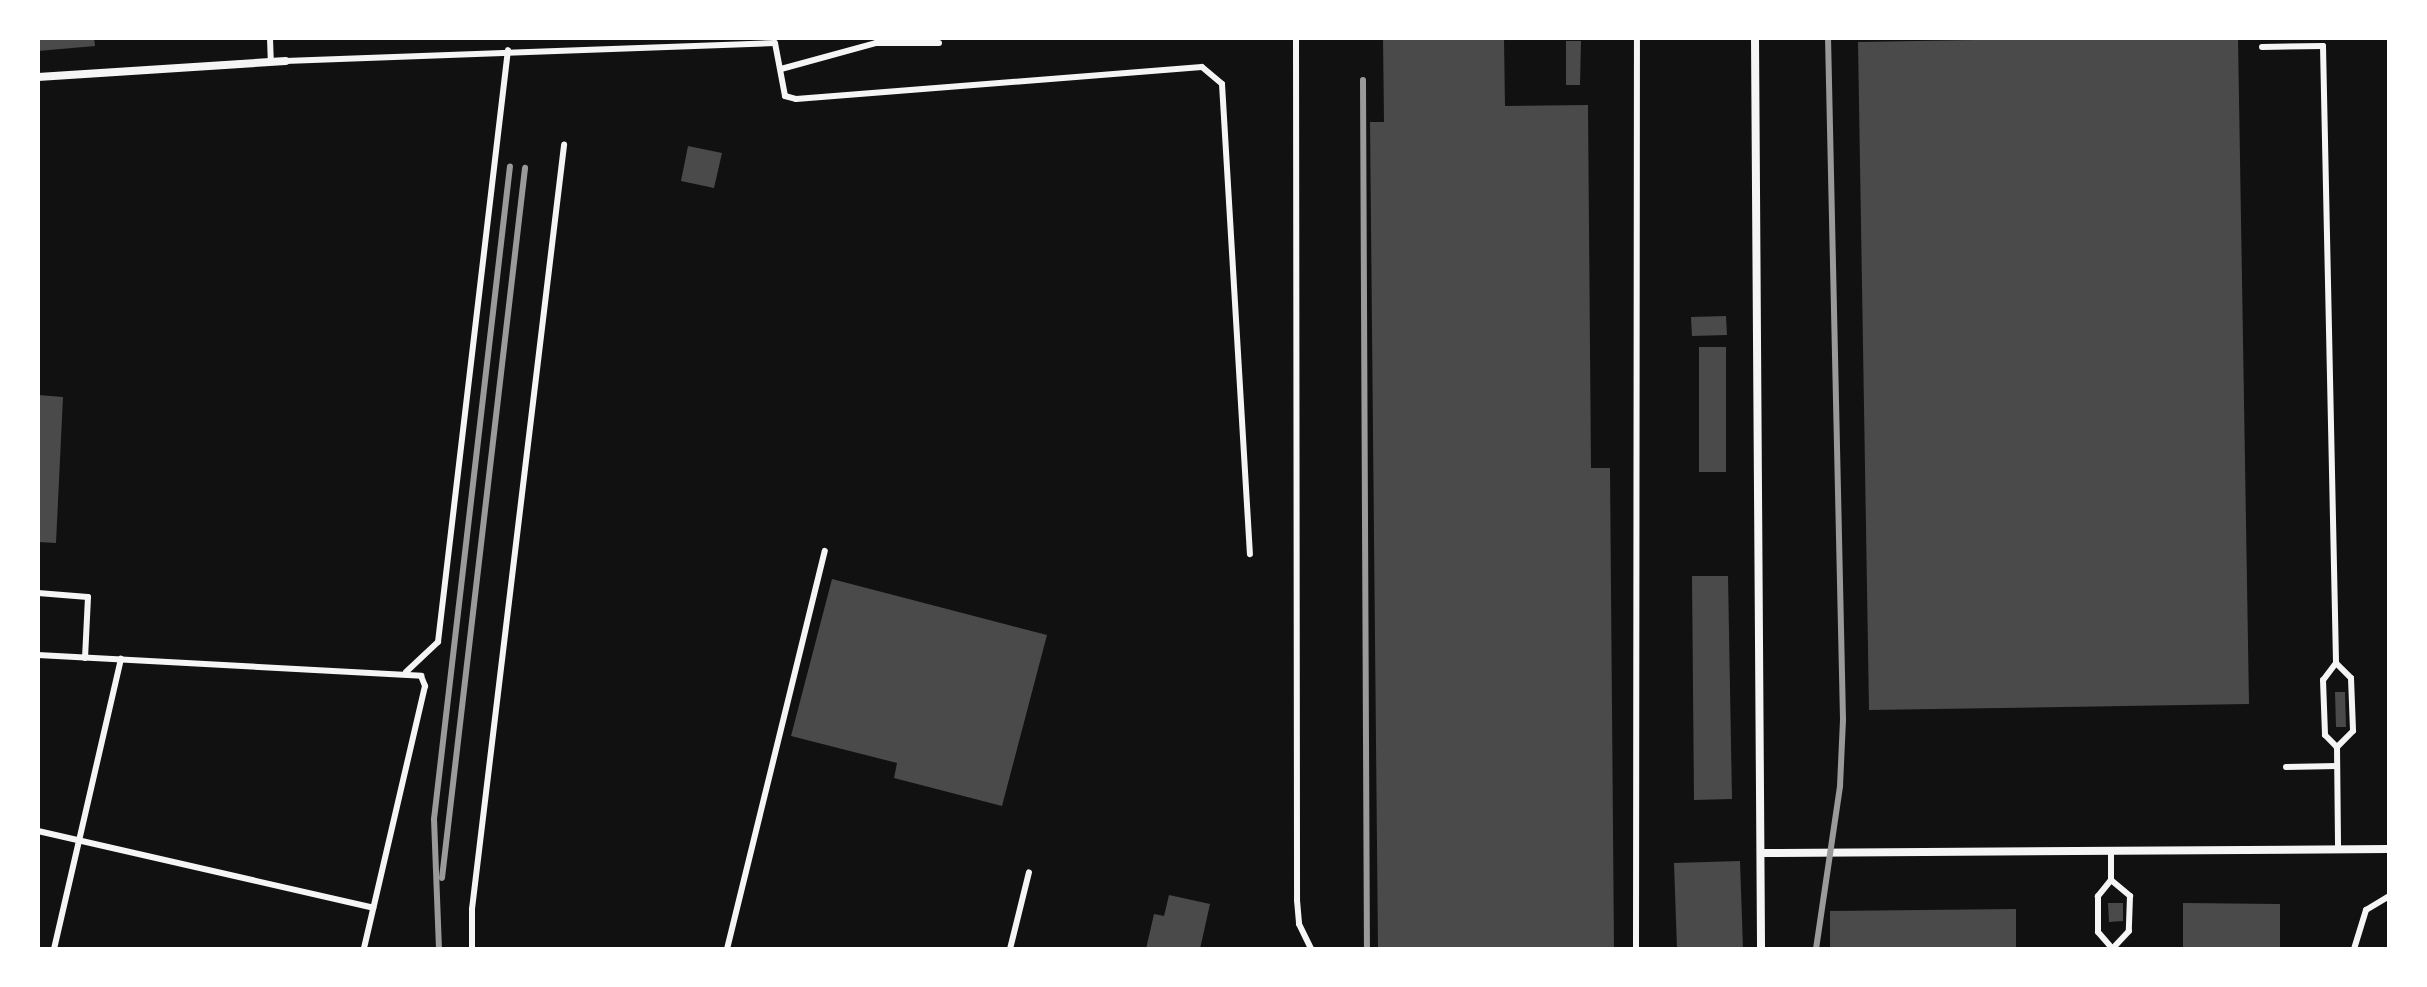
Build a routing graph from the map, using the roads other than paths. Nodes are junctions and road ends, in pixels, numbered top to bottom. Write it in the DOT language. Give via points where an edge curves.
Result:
graph roads {
  1 [pos="270,38"];
  2 [pos="1296,38"];
  3 [pos="1637,38"];
  4 [pos="1755,38"];
  5 [pos="876,40"];
  6 [pos="939,43"];
  7 [pos="2262,47"];
  8 [pos="508,50"];
  9 [pos="271,61"];
  10 [pos="285,61"];
  11 [pos="781,69"];
  12 [pos="38,77"];
  13 [pos="564,145"];
  14 [pos="825,551"];
  15 [pos="1250,554"];
  16 [pos="38,593"];
  17 [pos="38,655"];
  18 [pos="85,658"];
  19 [pos="121,659"];
  20 [pos="2336,663"];
  21 [pos="406,672"];
  22 [pos="2337,747"];
  23 [pos="2337,766"];
  24 [pos="2286,767"];
  25 [pos="38,831"];
  26 [pos="79,840"];
  27 [pos="2338,849"];
  28 [pos="2389,849"];
  29 [pos="2111,850"];
  30 [pos="1761,853"];
  31 [pos="1029,872"];
  32 [pos="2111,880"];
  33 [pos="2389,896"];
  34 [pos="373,908"];
  35 [pos="2112,948"];
  36 [pos="54,949"];
  37 [pos="364,949"];
  38 [pos="472,949"];
  39 [pos="727,949"];
  40 [pos="1010,949"];
  41 [pos="1311,949"];
  42 [pos="1636,949"];
  43 [pos="1761,949"];
  44 [pos="2354,949"];
  1 -- 9 [label="lane"];
  2 -- 41 [label="lane" via="1297,900 1299,924"];
  3 -- 42 [label="lane"];
  4 -- 30 [label="street"];
  5 -- 6 [label="lane"];
  5 -- 11 [label="lane"];
  7 -- 20 [label="lane" via="2323,46"];
  8 -- 10 [label="lane"];
  8 -- 11 [label="lane" via="775,43"];
  8 -- 21 [label="lane" via="438,642"];
  9 -- 10 [label="street"];
  9 -- 12 [label="street"];
  11 -- 15 [label="lane" via="785,96 796,99 1202,67 1222,84"];
  13 -- 38 [label="lane" via="472,909"];
  14 -- 39 [label="lane"];
  16 -- 18 [label="lane" via="88,597"];
  17 -- 18 [label="lane"];
  18 -- 19 [label="lane"];
  19 -- 21 [label="lane"];
  19 -- 26 [label="lane"];
  20 -- 22 [label="lane" via="2323,680 2325,735"];
  20 -- 22 [label="lane" via="2351,678 2353,731"];
  21 -- 34 [label="lane" via="421,676 425,686"];
  22 -- 23 [label="lane"];
  23 -- 24 [label="lane"];
  23 -- 27 [label="lane"];
  25 -- 26 [label="lane"];
  26 -- 34 [label="lane"];
  26 -- 36 [label="lane"];
  27 -- 28 [label="street"];
  27 -- 29 [label="street"];
  29 -- 30 [label="street"];
  29 -- 32 [label="lane"];
  30 -- 43 [label="street"];
  31 -- 40 [label="lane"];
  32 -- 35 [label="lane" via="2098,896 2098,932"];
  32 -- 35 [label="lane" via="2130,896 2129,931"];
  33 -- 44 [label="lane" via="2366,910"];
  34 -- 37 [label="lane"];
}
